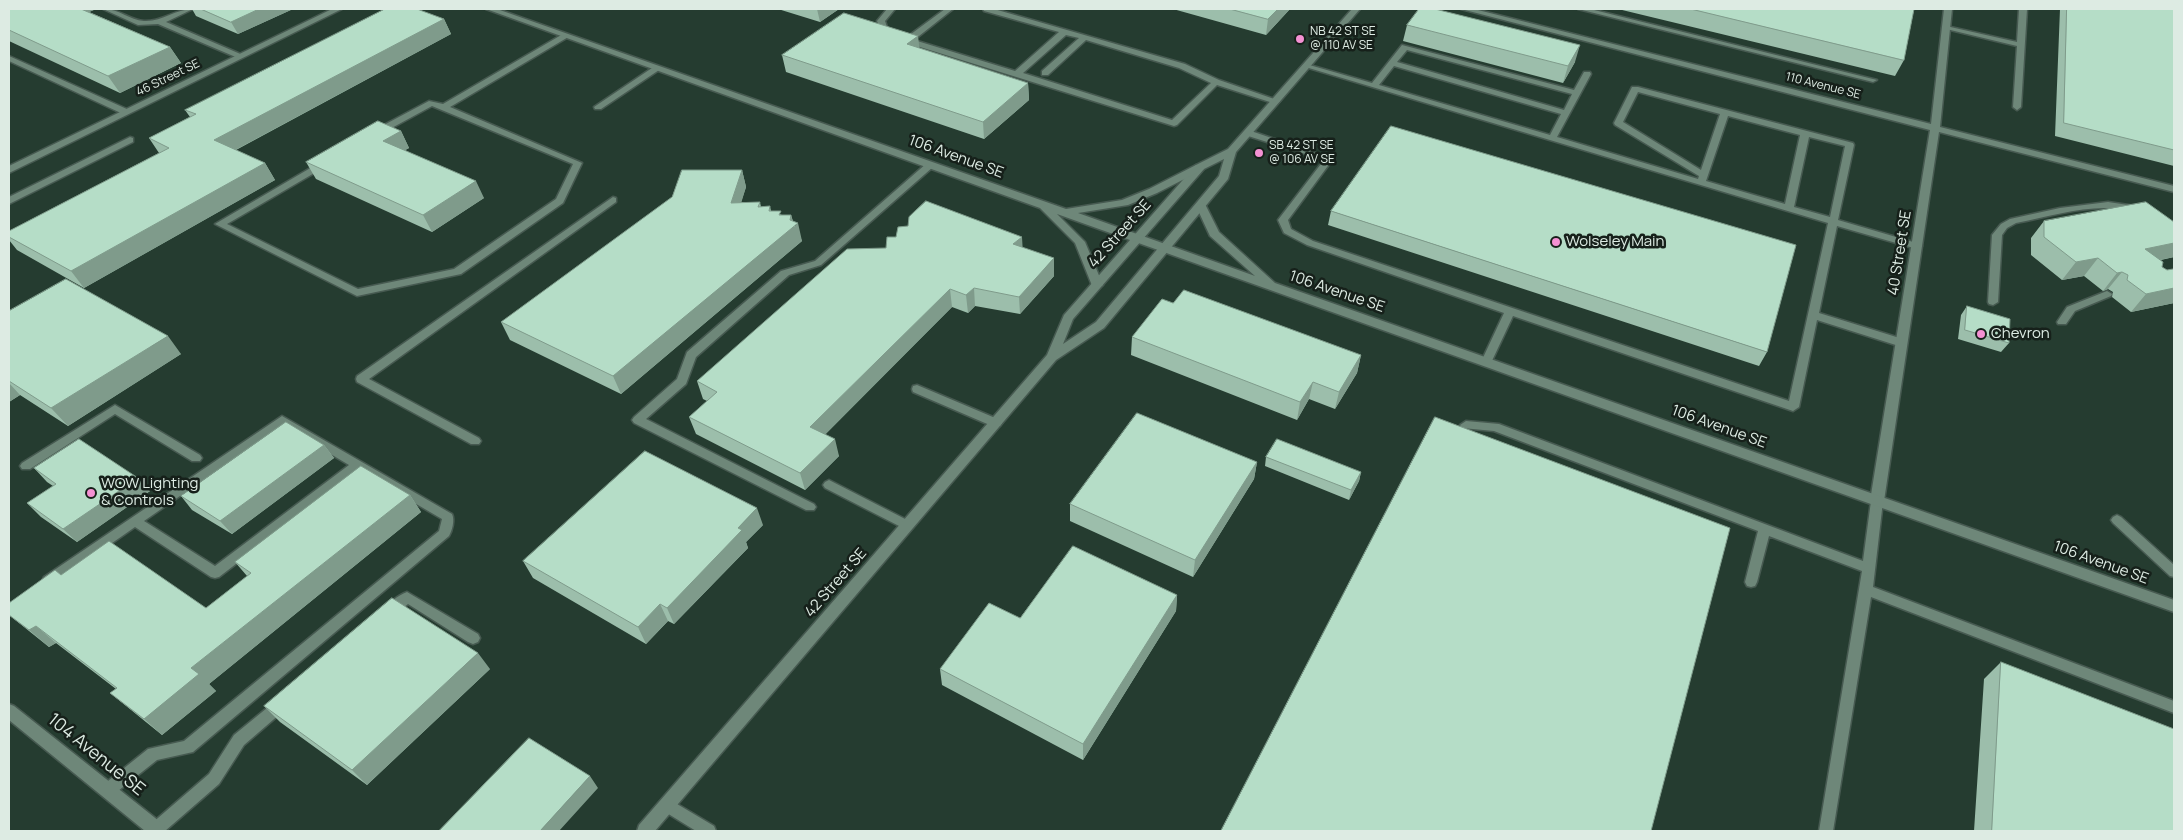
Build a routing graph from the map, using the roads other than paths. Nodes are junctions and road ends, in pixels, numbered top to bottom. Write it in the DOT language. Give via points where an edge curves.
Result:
graph roads {
  1 [pos="106,9"];
  2 [pos="163,9"];
  3 [pos="189,9"];
  4 [pos="338,9"];
  5 [pos="490,9"];
  6 [pos="891,9"];
  7 [pos="950,9"];
  8 [pos="987,9"];
  9 [pos="1356,9"];
  10 [pos="1465,9"];
  11 [pos="1582,9"];
  12 [pos="1948,9"];
  13 [pos="2023,9"];
  14 [pos="176,14"];
  15 [pos="159,22"];
  16 [pos="1946,28"];
  17 [pos="1064,32"];
  18 [pos="566,36"];
  19 [pos="1084,38"];
  20 [pos="907,41"];
  21 [pos="2021,45"];
  22 [pos="240,56"];
  23 [pos="9,58"];
  24 [pos="1392,63"];
  25 [pos="1306,66"];
  26 [pos="658,68"];
  27 [pos="1045,73"];
  28 [pos="1017,74"];
  29 [pos="1587,74"];
  30 [pos="1873,80"];
  31 [pos="1216,82"];
  32 [pos="1374,86"];
  33 [pos="1576,93"];
  34 [pos="1276,101"];
  35 [pos="598,107"];
  36 [pos="2017,107"];
  37 [pos="443,108"];
  38 [pos="126,112"];
  39 [pos="1566,112"];
  40 [pos="1725,113"];
  41 [pos="1935,128"];
  42 [pos="1248,132"];
  43 [pos="1805,134"];
  44 [pos="1552,139"];
  45 [pos="130,140"];
  46 [pos="1232,151"];
  47 [pos="930,165"];
  48 [pos="1200,167"];
  49 [pos="9,170"];
  50 [pos="1703,179"];
  51 [pos="2174,190"];
  52 [pos="613,200"];
  53 [pos="9,201"];
  54 [pos="1041,204"];
  55 [pos="1201,206"];
  56 [pos="1789,209"];
  57 [pos="1064,212"];
  58 [pos="2152,213"];
  59 [pos="1834,222"];
  60 [pos="1138,239"];
  61 [pos="1917,246"];
  62 [pos="1164,249"];
  63 [pos="1096,285"];
  64 [pos="1276,288"];
  65 [pos="2107,294"];
  66 [pos="1993,302"];
  67 [pos="1510,311"];
  68 [pos="1813,315"];
  69 [pos="2062,322"];
  70 [pos="1902,343"];
  71 [pos="1052,357"];
  72 [pos="1486,362"];
  73 [pos="917,389"];
  74 [pos="996,423"];
  75 [pos="1466,425"];
  76 [pos="475,441"];
  77 [pos="196,458"];
  78 [pos="358,464"];
  79 [pos="26,466"];
  80 [pos="829,485"];
  81 [pos="1877,501"];
  82 [pos="810,507"];
  83 [pos="2117,520"];
  84 [pos="135,521"];
  85 [pos="908,525"];
  86 [pos="1765,528"];
  87 [pos="1868,568"];
  88 [pos="2174,572"];
  89 [pos="1751,582"];
  90 [pos="40,587"];
  91 [pos="1866,590"];
  92 [pos="2174,606"];
  93 [pos="379,621"];
  94 [pos="473,638"];
  95 [pos="291,696"];
  96 [pos="2174,708"];
  97 [pos="9,711"];
  98 [pos="108,790"];
  99 [pos="667,805"];
  100 [pos="157,830"];
  101 [pos="645,831"];
  102 [pos="709,831"];
  103 [pos="1826,831"];
  1 -- 15 [label="lane" via="141,23"];
  2 -- 14 [label="lane"];
  3 -- 14 [label="lane"];
  4 -- 22 [label="street, 46 Street SE"];
  5 -- 18 [label="street, 106 Avenue SE"];
  6 -- 20 [label="lane" via="881,21 885,31"];
  7 -- 20 [label="lane"];
  8 -- 17 [label="lane"];
  9 -- 25 [label="street, 42 Street SE"];
  10 -- 41 [label="street, 110 Avenue SE"];
  11 -- 30 [label="lane"];
  12 -- 16 [label="street, 40 Street SE"];
  13 -- 21 [label="lane"];
  14 -- 15 [label="lane"];
  15 -- 22 [label="lane"];
  16 -- 21 [label="lane"];
  16 -- 41 [label="street, 40 Street SE"];
  17 -- 19 [label="lane"];
  17 -- 28 [label="lane"];
  18 -- 26 [label="street, 106 Avenue SE"];
  18 -- 37 [label="lane"];
  19 -- 27 [label="lane"];
  19 -- 31 [label="lane" via="1182,66"];
  20 -- 28 [label="lane"];
  21 -- 36 [label="lane"];
  22 -- 38 [label="street, 46 Street SE"];
  23 -- 38 [label="lane"];
  24 -- 32 [label="lane"];
  24 -- 33 [label="lane" via="1405,47"];
  24 -- 39 [label="lane"];
  25 -- 32 [label="lane"];
  25 -- 34 [label="street, 42 Street SE"];
  26 -- 35 [label="lane"];
  26 -- 47 [label="street, 106 Avenue SE"];
  28 -- 31 [label="lane" via="1174,123"];
  29 -- 33 [label="lane"];
  31 -- 34 [label="lane"];
  32 -- 44 [label="lane"];
  33 -- 39 [label="lane"];
  34 -- 42 [label="street, 42 Street SE"];
  37 -- 37 [label="lane" via="578,163 560,201 457,272 356,293 220,224 432,103"];
  38 -- 49 [label="street, 46 Street SE"];
  39 -- 44 [label="lane"];
  40 -- 43 [label="lane"];
  40 -- 50 [label="lane"];
  40 -- 50 [label="lane" via="1635,89 1618,123"];
  41 -- 51 [label="street, 110 Avenue SE"];
  41 -- 61 [label="street, 40 Street SE"];
  42 -- 46 [label="street, 42 Street SE"];
  42 -- 67 [label="lane" via="1329,159 1283,220 1287,231 1310,243"];
  43 -- 56 [label="lane"];
  43 -- 59 [label="lane" via="1850,145"];
  44 -- 50 [label="lane"];
  45 -- 53 [label="lane"];
  46 -- 48 [label="street, 42 Street SE"];
  46 -- 55 [label="street, 42 Street SE" via="1224,177"];
  47 -- 54 [label="street, 106 Avenue SE"];
  47 -- 82 [label="lane" via="818,263 785,273 691,356 682,381 638,420"];
  48 -- 57 [label="street" via="1124,203"];
  48 -- 60 [label="street, 42 Street SE"];
  50 -- 56 [label="lane"];
  52 -- 76 [label="lane" via="361,379"];
  54 -- 57 [label="street, 106 Avenue SE"];
  54 -- 63 [label="street" via="1080,242"];
  55 -- 62 [label="street, 42 Street SE"];
  55 -- 64 [label="street" via="1214,234"];
  56 -- 59 [label="lane"];
  57 -- 60 [label="street, 106 Avenue SE"];
  58 -- 66 [label="lane" via="2114,204 2013,221 2004,226 1997,235"];
  59 -- 61 [label="lane"];
  59 -- 68 [label="lane"];
  60 -- 62 [label="street, 106 Avenue SE"];
  60 -- 63 [label="street, 42 Street SE"];
  61 -- 70 [label="street, 40 Street SE"];
  62 -- 64 [label="street, 106 Avenue SE"];
  62 -- 71 [label="street, 42 Street SE" via="1100,325"];
  63 -- 71 [label="street, 42 Street SE" via="1068,318"];
  64 -- 72 [label="street, 106 Avenue SE"];
  65 -- 69 [label="lane" via="2071,309"];
  67 -- 68 [label="lane" via="1793,407"];
  67 -- 72 [label="lane"];
  68 -- 70 [label="lane"];
  70 -- 81 [label="street, 40 Street SE"];
  71 -- 74 [label="street, 42 Street SE"];
  72 -- 81 [label="street, 106 Avenue SE"];
  73 -- 74 [label="lane"];
  74 -- 85 [label="street, 42 Street SE"];
  75 -- 86 [label="lane" via="1495,427"];
  77 -- 79 [label="lane" via="116,409"];
  78 -- 84 [label="lane" via="282,420"];
  78 -- 84 [label="lane" via="215,573"];
  78 -- 98 [label="lane" via="448,517 445,533 188,746 153,754"];
  80 -- 85 [label="lane"];
  81 -- 87 [label="lane"];
  81 -- 92 [label="street, 106 Avenue SE"];
  83 -- 88 [label="lane"];
  84 -- 90 [label="lane"];
  85 -- 99 [label="street, 42 Street SE"];
  86 -- 87 [label="lane"];
  86 -- 89 [label="lane"];
  87 -- 91 [label="lane"];
  91 -- 96 [label="lane"];
  91 -- 103 [label="lane"];
  93 -- 94 [label="lane" via="407,597"];
  95 -- 100 [label="lane" via="239,740 214,779"];
  97 -- 98 [label="street, 104 Avenue SE"];
  98 -- 100 [label="street, 104 Avenue SE"];
  99 -- 101 [label="street, 42 Street SE"];
  99 -- 102 [label="lane"];
}
